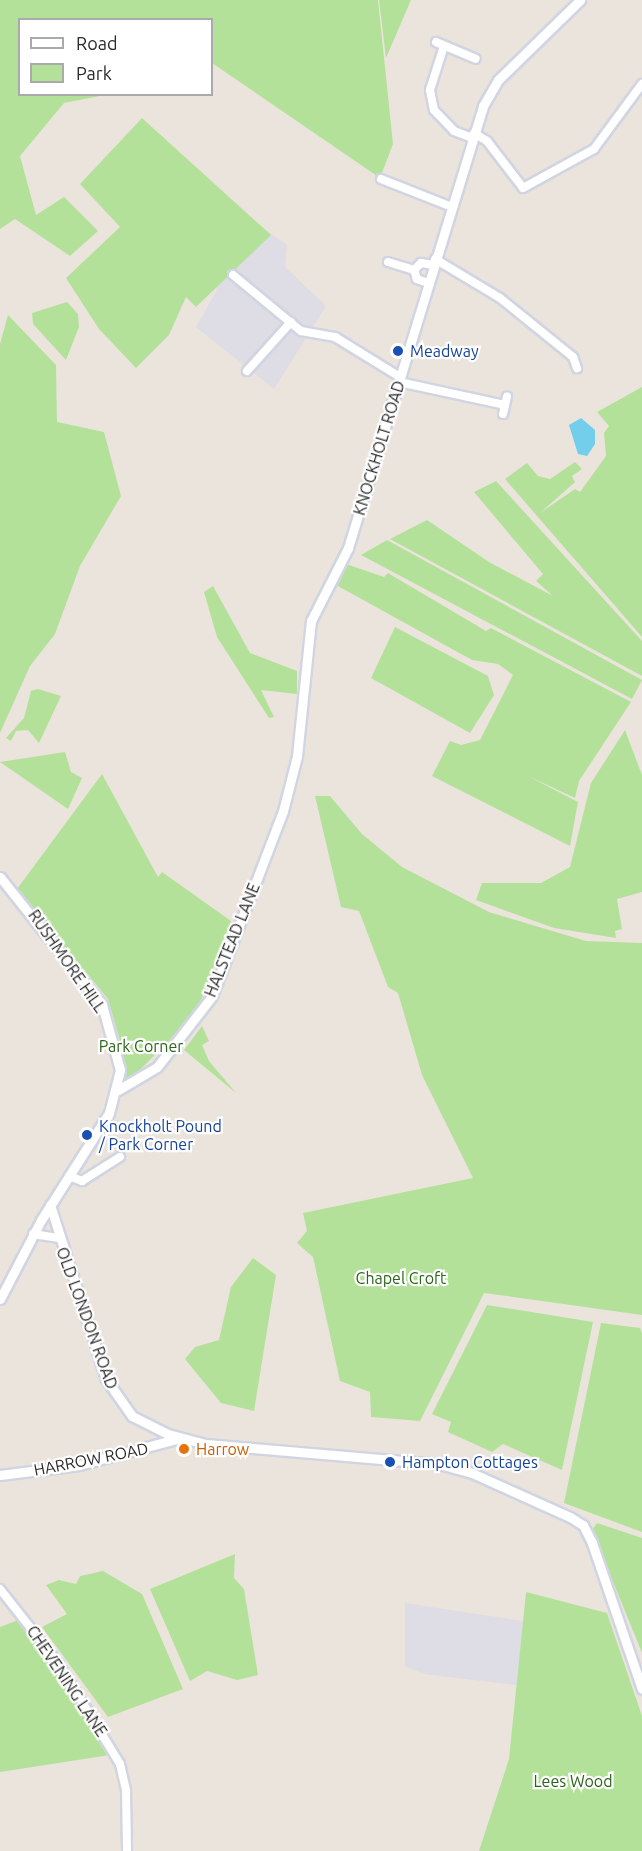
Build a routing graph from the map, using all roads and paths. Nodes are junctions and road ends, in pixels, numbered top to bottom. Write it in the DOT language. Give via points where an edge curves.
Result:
graph roads {
  1 [pos="580,0"];
  2 [pos="435,42"];
  3 [pos="444,46"];
  4 [pos="476,59"];
  5 [pos="642,84"];
  6 [pos="473,136"];
  7 [pos="381,178"];
  8 [pos="452,207"];
  9 [pos="388,262"];
  10 [pos="434,262"];
  11 [pos="414,270"];
  12 [pos="233,274"];
  13 [pos="428,283"];
  14 [pos="291,322"];
  15 [pos="577,368"];
  16 [pos="247,371"];
  17 [pos="399,379"];
  18 [pos="507,396"];
  19 [pos="505,405"];
  20 [pos="503,414"];
  21 [pos="297,756"];
  22 [pos="0,877"];
  23 [pos="118,1090"];
  24 [pos="120,1157"];
  25 [pos="69,1176"];
  26 [pos="50,1206"];
  27 [pos="33,1234"];
  28 [pos="58,1238"];
  29 [pos="0,1299"];
  30 [pos="157,1430"];
  31 [pos="180,1438"];
  32 [pos="157,1446"];
  33 [pos="0,1475"];
  34 [pos="0,1589"];
  35 [pos="642,1689"];
  36 [pos="127,1851"];
  1 -- 6 [label="street, KNOCKHOLT ROAD" via="498,80"];
  2 -- 3 [label="street"];
  3 -- 4 [label="street"];
  3 -- 6 [label="street" via="430,98 440,119"];
  5 -- 6 [label="street" via="594,149 523,188 487,141"];
  6 -- 8 [label="street, KNOCKHOLT ROAD"];
  7 -- 8 [label="street"];
  8 -- 10 [label="street, KNOCKHOLT ROAD"];
  9 -- 11 [label="street"];
  10 -- 11 [label="street" via="421,263"];
  10 -- 13 [label="street, KNOCKHOLT ROAD"];
  10 -- 15 [label="street" via="491,291 573,357"];
  11 -- 13 [label="street" via="417,279"];
  12 -- 14 [label="street"];
  13 -- 17 [label="street, KNOCKHOLT ROAD"];
  14 -- 16 [label="street"];
  14 -- 17 [label="street" via="307,334 342,340"];
  17 -- 19 [label="street"];
  17 -- 21 [label="street, KNOCKHOLT ROAD" via="348,548 311,621"];
  18 -- 19 [label="street"];
  19 -- 20 [label="street"];
  21 -- 23 [label="street, HALSTEAD LANE" via="283,811 212,996 157,1067"];
  22 -- 23 [label="street, RUSHMORE HILL" via="102,1005 117,1050"];
  23 -- 25 [label="street"];
  24 -- 25 [label="street" via="82,1181"];
  25 -- 26 [label="street"];
  26 -- 27 [label="street"];
  26 -- 28 [label="street, OLD LONDON ROAD"];
  27 -- 28 [label="street"];
  27 -- 29 [label="street"];
  28 -- 30 [label="street, OLD LONDON ROAD" via="110,1387 126,1410"];
  30 -- 31 [label="street, OLD LONDON ROAD"];
  30 -- 32 [label="street"];
  31 -- 32 [label="street, HARROW ROAD"];
  31 -- 35 [label="street, OLD LONDON ROAD" via="267,1451 416,1459 472,1473 583,1525"];
  32 -- 33 [label="street, HARROW ROAD" via="79,1465"];
  34 -- 36 [label="street, CHEVENING LANE" via="59,1664 120,1764 126,1791"];
}
